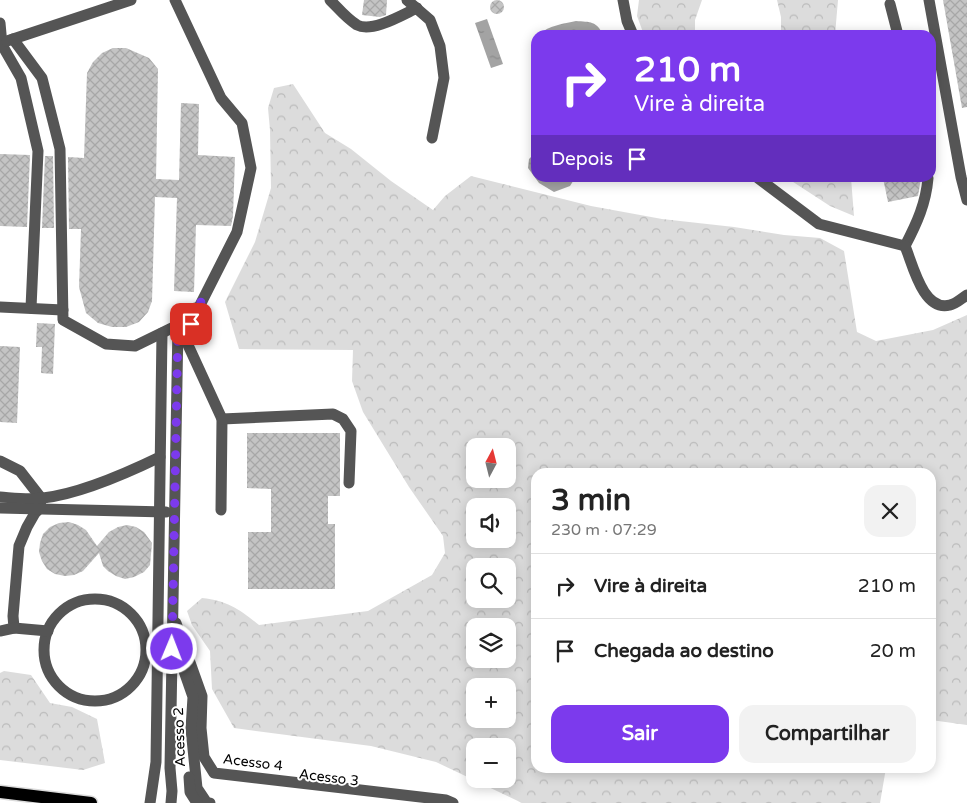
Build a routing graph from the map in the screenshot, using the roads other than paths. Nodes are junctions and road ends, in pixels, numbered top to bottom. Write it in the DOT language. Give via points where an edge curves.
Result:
graph roads {
  1 [pos="131,0"];
  2 [pos="175,0"];
  3 [pos="330,0"];
  4 [pos="407,0"];
  5 [pos="623,0"];
  6 [pos="929,0"];
  7 [pos="890,4"];
  8 [pos="417,8"];
  9 [pos="0,23"];
  10 [pos="631,30"];
  11 [pos="897,30"];
  12 [pos="934,30"];
  13 [pos="12,39"];
  14 [pos="936,39"];
  15 [pos="1,46"];
  16 [pos="432,138"];
  17 [pos="763,182"];
  18 [pos="928,182"];
  19 [pos="967,200"];
  20 [pos="905,246"];
  21 [pos="967,295"];
  22 [pos="203,300"];
  23 [pos="0,306"];
  24 [pos="31,308"];
  25 [pos="63,310"];
  26 [pos="178,325"];
  27 [pos="162,333"];
  28 [pos="222,419"];
  29 [pos="160,457"];
  30 [pos="0,461"];
  31 [pos="349,483"];
  32 [pos="0,497"];
  33 [pos="41,503"];
  34 [pos="0,508"];
  35 [pos="221,510"];
  36 [pos="159,512"];
  37 [pos="174,512"];
  38 [pos="158,589"];
  39 [pos="173,620"];
  40 [pos="14,628"];
  41 [pos="0,631"];
  42 [pos="48,631"];
  43 [pos="146,640"];
  44 [pos="172,643"];
  45 [pos="146,658"];
  46 [pos="157,688"];
  47 [pos="0,792"];
  48 [pos="91,803"];
  49 [pos="150,803"];
  50 [pos="171,803"];
  51 [pos="197,803"];
  52 [pos="210,803"];
  53 [pos="423,803"];
  54 [pos="453,803"];
  1 -- 13 [label="lane"];
  2 -- 22 [label="lane" via="221,98 242,124 251,168 236,232"];
  3 -- 8 [label="lane" via="359,26 373,27"];
  4 -- 8 [label="lane"];
  5 -- 10 [label="lane"];
  6 -- 12 [label="lane"];
  7 -- 11 [label="lane"];
  8 -- 16 [label="lane" via="430,20 440,46 444,78"];
  9 -- 15 [label="lane"];
  13 -- 15 [label="lane"];
  13 -- 25 [label="lane" via="42,78 60,149"];
  14 -- 19 [label="lane"];
  15 -- 24 [label="lane" via="21,78 38,151"];
  17 -- 20 [label="lane" via="818,224"];
  18 -- 20 [label="lane" via="920,216"];
  20 -- 21 [label="lane" via="926,296 934,304 950,305"];
  22 -- 26 [label="lane"];
  22 -- 28 [label="lane" via="191,324 188,345"];
  23 -- 24 [label="lane"];
  24 -- 25 [label="lane"];
  25 -- 27 [label="lane" via="63,320 106,344 135,346"];
  26 -- 27 [label="lane"];
  26 -- 37 [label="lane"];
  27 -- 29 [label="lane"];
  28 -- 31 [label="lane" via="333,414 343,419 351,432"];
  28 -- 35 [label="lane"];
  29 -- 33 [label="lane"];
  29 -- 36 [label="lane"];
  30 -- 33 [label="lane" via="20,471"];
  32 -- 33 [label="lane"];
  33 -- 34 [label="lane"];
  33 -- 36 [label="lane"];
  33 -- 40 [label="lane" via="19,546"];
  36 -- 37 [label="lane"];
  36 -- 38 [label="lane"];
  37 -- 39 [label="lane"];
  38 -- 43 [label="lane" via="151,631"];
  38 -- 46 [label="lane"];
  39 -- 44 [label="lane"];
  39 -- 53 [label="lane, Acesso 3" via="198,697 198,738 202,760 213,778"];
  39 -- 54 [label="lane, Acesso 4" via="202,696 204,757 214,773"];
  40 -- 41 [label="lane"];
  40 -- 42 [label="lane"];
  42 -- 43 [label="lane" via="62,611 85,599 103,599 120,604 134,616"];
  42 -- 45 [label="lane" via="44,641 45,659 51,676 73,696 90,701 108,700 129,688 141,674"];
  43 -- 45 [label="lane"];
  44 -- 50 [label="lane"];
  44 -- 51 [label="lane" via="189,698 190,792"];
  44 -- 52 [label="lane, Acesso 2" via="193,697 191,729 197,788"];
  45 -- 46 [label="lane"];
  46 -- 49 [label="lane" via="156,762"];
  47 -- 48 [label="main road"];
}
